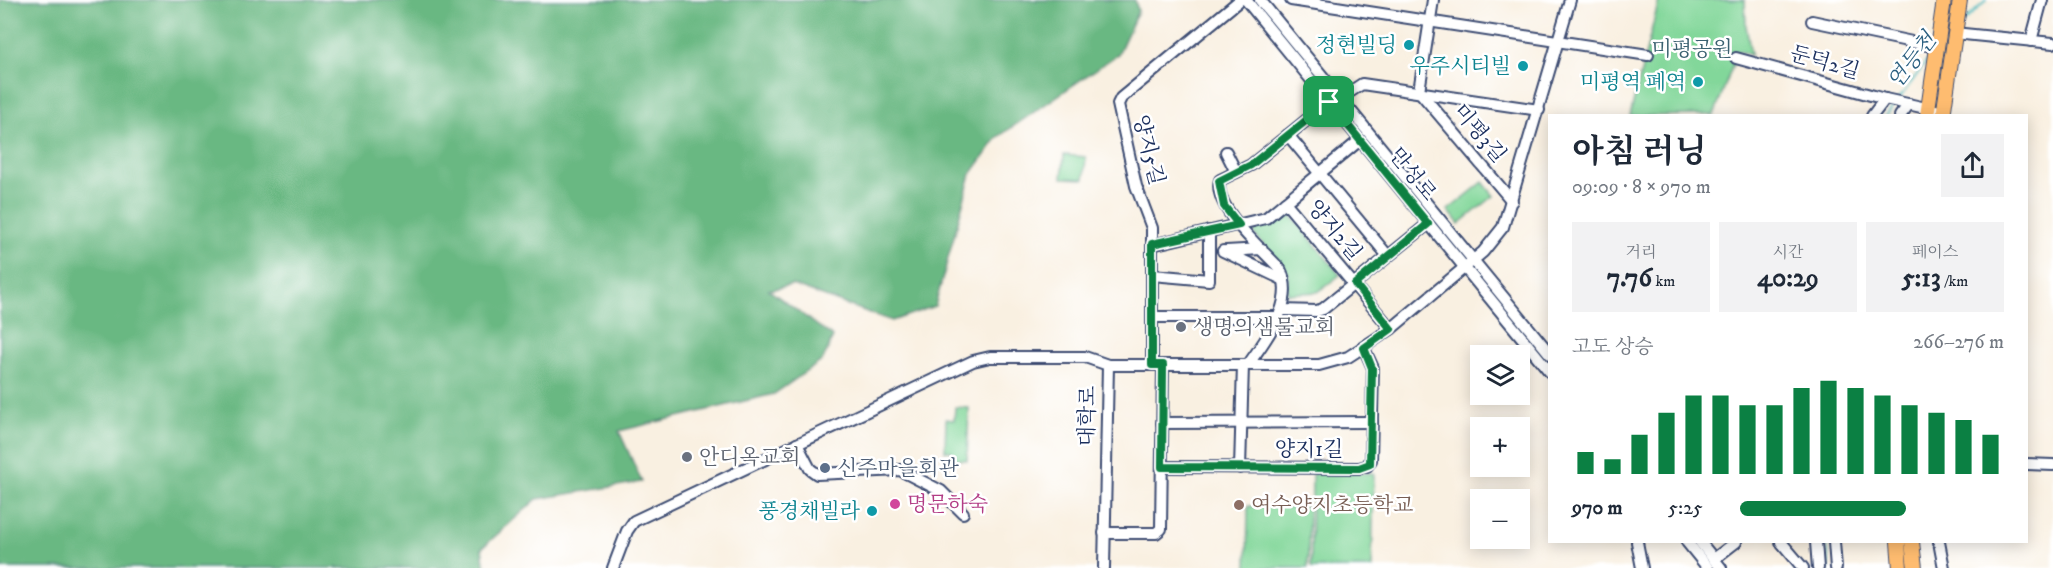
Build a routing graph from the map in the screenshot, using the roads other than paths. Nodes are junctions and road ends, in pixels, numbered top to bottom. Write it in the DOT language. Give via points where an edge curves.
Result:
graph roads {
  1 [pos="1240,0"];
  2 [pos="1246,0"];
  3 [pos="1260,0"];
  4 [pos="1296,0"];
  5 [pos="1433,0"];
  6 [pos="1570,0"];
  7 [pos="1960,0"];
  8 [pos="2042,0"];
  9 [pos="1943,5"];
  10 [pos="1430,20"];
  11 [pos="1812,21"];
  12 [pos="1954,33"];
  13 [pos="1558,39"];
  14 [pos="2031,40"];
  15 [pos="2053,43"];
  16 [pos="1936,50"];
  17 [pos="1648,55"];
  18 [pos="1951,56"];
  19 [pos="1736,58"];
  20 [pos="1419,91"];
  21 [pos="1885,99"];
  22 [pos="1334,100"];
  23 [pos="1909,104"];
  24 [pos="1539,110"];
  25 [pos="1928,112"];
  26 [pos="1874,114"];
  27 [pos="1902,114"];
  28 [pos="1944,114"];
  29 [pos="1288,135"];
  30 [pos="1360,140"];
  31 [pos="1226,152"];
  32 [pos="1236,172"];
  33 [pos="1320,173"];
  34 [pos="1512,201"];
  35 [pos="1285,202"];
  36 [pos="1428,224"];
  37 [pos="1239,225"];
  38 [pos="1209,231"];
  39 [pos="1152,244"];
  40 [pos="1262,249"];
  41 [pos="1210,251"];
  42 [pos="1223,251"];
  43 [pos="1388,256"];
  44 [pos="1474,260"];
  45 [pos="1463,268"];
  46 [pos="1152,275"];
  47 [pos="1284,280"];
  48 [pos="1355,284"];
  49 [pos="1281,314"];
  50 [pos="1152,317"];
  51 [pos="1391,329"];
  52 [pos="1364,348"];
  53 [pos="1548,352"];
  54 [pos="1108,364"];
  55 [pos="1157,365"];
  56 [pos="1246,365"];
  57 [pos="1548,370"];
  58 [pos="1242,422"];
  59 [pos="1372,422"];
  60 [pos="1162,423"];
  61 [pos="796,444"];
  62 [pos="2028,464"];
  63 [pos="2053,465"];
  64 [pos="1162,467"];
  65 [pos="1240,468"];
  66 [pos="963,513"];
  67 [pos="1104,533"];
  68 [pos="1637,543"];
  69 [pos="1688,543"];
  70 [pos="1700,543"];
  71 [pos="1735,543"];
  72 [pos="1782,543"];
  73 [pos="1816,543"];
  74 [pos="1834,543"];
  75 [pos="1898,543"];
  76 [pos="1912,543"];
  77 [pos="1939,543"];
  78 [pos="1711,566"];
  79 [pos="613,568"];
  80 [pos="1104,568"];
  81 [pos="1642,568"];
  82 [pos="1803,568"];
  83 [pos="1818,568"];
  84 [pos="1836,568"];
  85 [pos="1900,568"];
  86 [pos="1914,568"];
  87 [pos="1944,568"];
  1 -- 39 [label="street, 양지5길" via="1118,104 1137,186 1151,226"];
  2 -- 22 [label="street, 만성로"];
  3 -- 22 [label="street, 만성로"];
  4 -- 10 [label="street"];
  5 -- 10 [label="street"];
  6 -- 13 [label="street, 미평3길"];
  7 -- 12 [label="main road"];
  8 -- 14 [label="street"];
  9 -- 16 [label="main road"];
  10 -- 13 [label="street"];
  10 -- 20 [label="street"];
  11 -- 16 [label="street"];
  12 -- 14 [label="street"];
  12 -- 18 [label="main road"];
  13 -- 17 [label="street"];
  13 -- 24 [label="street, 미평3길"];
  14 -- 15 [label="street"];
  16 -- 18 [label="main road"];
  16 -- 25 [label="main road"];
  18 -- 28 [label="main road"];
  19 -- 21 [label="street, 둔덕2길"];
  20 -- 22 [label="street, 미평3길" via="1362,84"];
  20 -- 24 [label="street, 미평3길"];
  20 -- 34 [label="street, 미평3길"];
  21 -- 23 [label="street, 둔덕2길"];
  21 -- 26 [label="street"];
  22 -- 29 [label="street, 미평3길"];
  22 -- 30 [label="street, 만성로"];
  22 -- 44 [label="street, 만성로"];
  23 -- 25 [label="street"];
  23 -- 27 [label="street"];
  24 -- 34 [label="street, 미평3길"];
  25 -- 28 [label="street"];
  29 -- 32 [label="street, 미평3길"];
  29 -- 33 [label="street, 양지2길"];
  30 -- 33 [label="street"];
  30 -- 36 [label="street, 만성로"];
  31 -- 32 [label="street"];
  32 -- 37 [label="street" via="1219,183 1226,210"];
  33 -- 35 [label="street"];
  33 -- 43 [label="street, 양지2길"];
  34 -- 44 [label="street, 미평3길" via="1499,235"];
  35 -- 37 [label="street" via="1266,218"];
  35 -- 48 [label="street, 양지2길"];
  36 -- 43 [label="street, 양지2길"];
  36 -- 45 [label="street, 만성로"];
  37 -- 38 [label="street"];
  37 -- 40 [label="street"];
  38 -- 39 [label="street"];
  38 -- 41 [label="street"];
  39 -- 46 [label="street, 양지5길"];
  40 -- 42 [label="street"];
  40 -- 47 [label="street" via="1280,268"];
  41 -- 42 [label="street"];
  41 -- 46 [label="street" via="1208,281"];
  42 -- 47 [label="street"];
  43 -- 48 [label="street, 양지2길"];
  44 -- 45 [label="street, 미평3길"];
  44 -- 53 [label="street, 만성로"];
  45 -- 51 [label="street, 대학로"];
  45 -- 57 [label="street, 만성로"];
  46 -- 50 [label="street, 양지5길"];
  47 -- 49 [label="street"];
  48 -- 49 [label="street, 양지2길" via="1320,311"];
  48 -- 51 [label="street, 양지2길"];
  49 -- 50 [label="street, 양지2길"];
  49 -- 56 [label="street"];
  50 -- 55 [label="street, 양지5길"];
  51 -- 52 [label="street, 대학로"];
  52 -- 56 [label="street, 대학로" via="1331,363"];
  52 -- 59 [label="street, 양지1길" via="1372,368"];
  54 -- 55 [label="street, 대학로"];
  54 -- 61 [label="street" via="1084,357 981,358"];
  54 -- 67 [label="street, 대학로"];
  55 -- 56 [label="street, 대학로"];
  55 -- 60 [label="street"];
  56 -- 58 [label="street"];
  58 -- 59 [label="street, 양지1길"];
  58 -- 60 [label="street, 양지1길"];
  58 -- 65 [label="street"];
  59 -- 65 [label="street, 양지1길" via="1371,460 1364,467"];
  60 -- 64 [label="street"];
  61 -- 66 [label="street" via="817,474 900,470 941,491"];
  61 -- 79 [label="street" via="637,520 627,531"];
  62 -- 63 [label="street"];
  64 -- 65 [label="street, 양지1길"];
  64 -- 67 [label="street" via="1160,530"];
  67 -- 80 [label="street, 대학로"];
  68 -- 81 [label="street"];
  69 -- 78 [label="street"];
  70 -- 78 [label="street"];
  71 -- 78 [label="street"];
  72 -- 82 [label="street"];
  73 -- 83 [label="street"];
  74 -- 84 [label="street"];
  75 -- 85 [label="main road"];
  76 -- 86 [label="main road"];
  77 -- 87 [label="street"];
}
